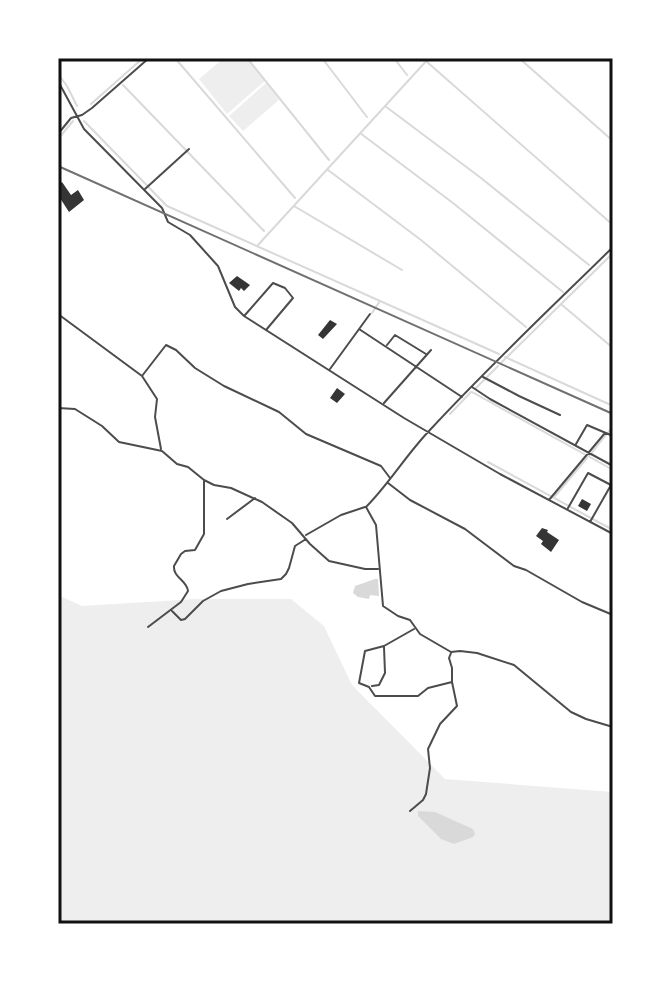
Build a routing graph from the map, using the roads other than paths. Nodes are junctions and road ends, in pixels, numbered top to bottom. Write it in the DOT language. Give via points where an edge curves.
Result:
graph roads {
  1 [pos="149,58"];
  2 [pos="58,81"];
  3 [pos="76,116"];
  4 [pos="58,134"];
  5 [pos="188,150"];
  6 [pos="146,188"];
  7 [pos="613,247"];
  8 [pos="58,314"];
  9 [pos="370,314"];
  10 [pos="244,316"];
  11 [pos="359,329"];
  12 [pos="266,330"];
  13 [pos="386,346"];
  14 [pos="431,350"];
  15 [pos="426,355"];
  16 [pos="416,366"];
  17 [pos="329,370"];
  18 [pos="142,376"];
  19 [pos="485,378"];
  20 [pos="474,388"];
  21 [pos="462,397"];
  22 [pos="382,405"];
  23 [pos="58,408"];
  24 [pos="560,415"];
  25 [pos="610,427"];
  26 [pos="428,432"];
  27 [pos="608,434"];
  28 [pos="575,446"];
  29 [pos="162,451"];
  30 [pos="590,454"];
  31 [pos="613,466"];
  32 [pos="390,478"];
  33 [pos="204,480"];
  34 [pos="387,483"];
  35 [pos="551,497"];
  36 [pos="255,498"];
  37 [pos="366,507"];
  38 [pos="569,507"];
  39 [pos="227,519"];
  40 [pos="592,519"];
  41 [pos="613,534"];
  42 [pos="306,538"];
  43 [pos="379,568"];
  44 [pos="171,610"];
  45 [pos="613,615"];
  46 [pos="148,627"];
  47 [pos="416,628"];
  48 [pos="384,646"];
  49 [pos="451,652"];
  50 [pos="452,682"];
  51 [pos="369,687"];
  52 [pos="613,727"];
  53 [pos="410,811"];
  1 -- 3 [label="street"];
  2 -- 3 [label="street"];
  3 -- 4 [label="street"];
  3 -- 6 [label="street"];
  5 -- 6 [label="street"];
  6 -- 10 [label="street" via="168,222 190,235 218,266"];
  7 -- 19 [label="street"];
  8 -- 18 [label="street"];
  9 -- 11 [label="street"];
  10 -- 12 [label="street"];
  10 -- 12 [label="street" via="273,283 285,288 293,298"];
  11 -- 13 [label="street"];
  11 -- 17 [label="street"];
  12 -- 17 [label="street"];
  13 -- 15 [label="street" via="395,335"];
  13 -- 16 [label="street"];
  14 -- 15 [label="street"];
  15 -- 16 [label="street"];
  16 -- 21 [label="street"];
  16 -- 22 [label="street"];
  17 -- 22 [label="street"];
  18 -- 29 [label="street" via="157,399"];
  18 -- 32 [label="street" via="166,345 224,386 279,412 306,434 381,466"];
  19 -- 20 [label="street"];
  19 -- 24 [label="street"];
  20 -- 21 [label="street"];
  20 -- 28 [label="street"];
  21 -- 26 [label="street"];
  22 -- 26 [label="street"];
  23 -- 29 [label="street" via="75,409 119,442"];
  25 -- 27 [label="street"];
  26 -- 32 [label="street"];
  26 -- 35 [label="street"];
  27 -- 28 [label="street" via="587,425"];
  27 -- 30 [label="street"];
  28 -- 30 [label="street"];
  29 -- 33 [label="street"];
  30 -- 31 [label="street"];
  30 -- 35 [label="street"];
  32 -- 34 [label="street"];
  33 -- 36 [label="street"];
  33 -- 44 [label="street" via="204,534 195,550 181,554 174,566 188,591"];
  34 -- 37 [label="street"];
  34 -- 45 [label="street" via="465,529 514,566"];
  35 -- 38 [label="street"];
  36 -- 39 [label="street"];
  36 -- 42 [label="street"];
  37 -- 42 [label="street" via="329,521"];
  37 -- 43 [label="street" via="376,525"];
  38 -- 40 [label="street"];
  38 -- 40 [label="street" via="588,473 611,485"];
  40 -- 41 [label="street"];
  42 -- 43 [label="street" via="329,561"];
  42 -- 44 [label="street" via="295,546 281,579 221,591 185,619"];
  43 -- 47 [label="street" via="383,606"];
  44 -- 46 [label="street"];
  47 -- 48 [label="street"];
  47 -- 49 [label="street"];
  48 -- 51 [label="street" via="385,673 379,685"];
  48 -- 51 [label="street" via="365,651 359,683"];
  49 -- 50 [label="street"];
  49 -- 52 [label="street" via="477,653 514,665 571,712"];
  50 -- 51 [label="street" via="418,696 375,696"];
  50 -- 53 [label="street" via="457,706 440,724 428,749 426,794"];
}
